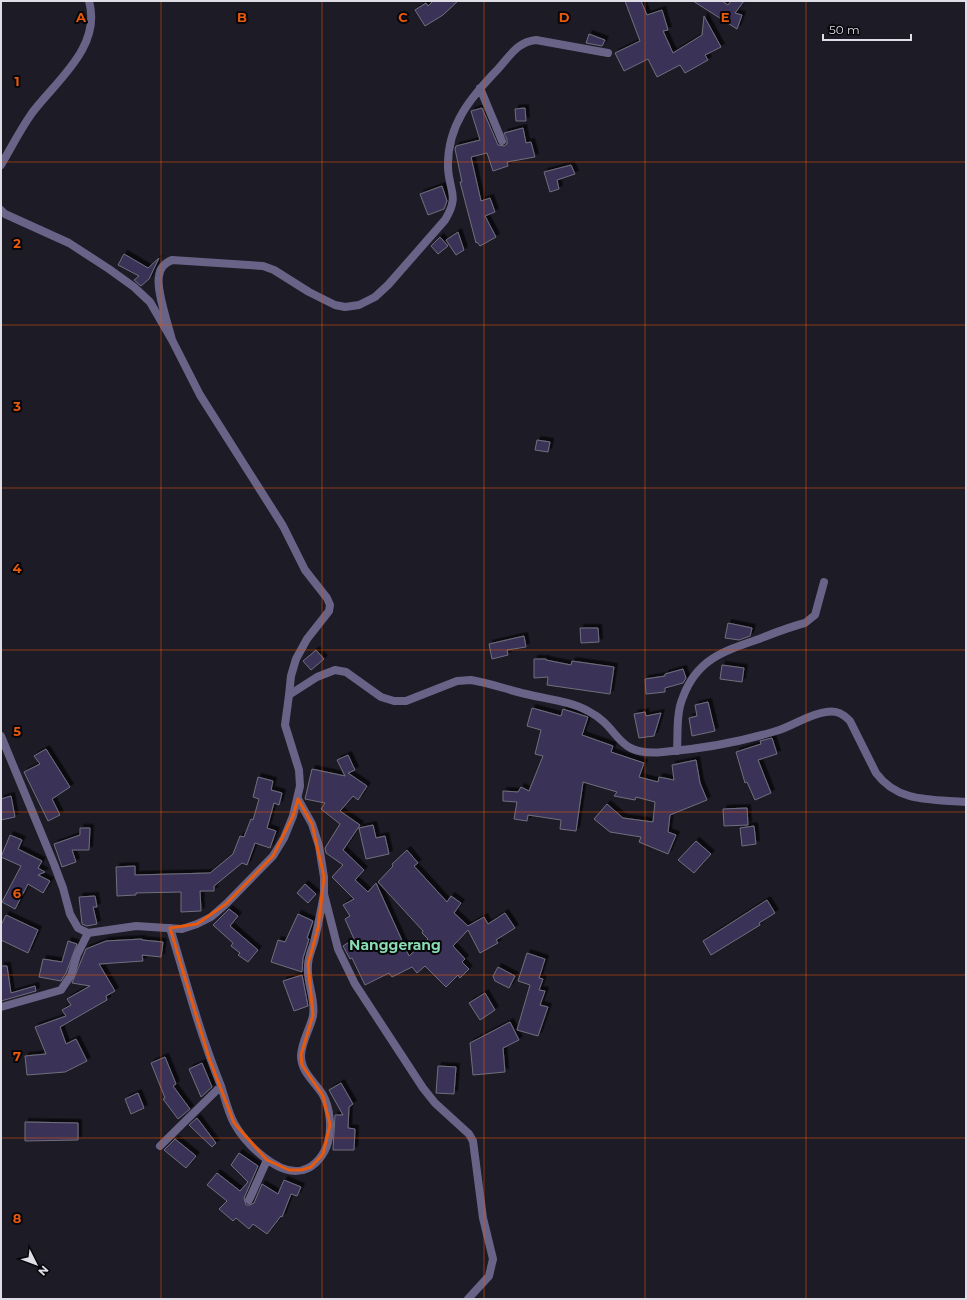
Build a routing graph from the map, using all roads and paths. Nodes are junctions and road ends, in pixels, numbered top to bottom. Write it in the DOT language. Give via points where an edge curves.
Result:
graph roads {
  1 [pos="89,1"];
  2 [pos="608,53"];
  3 [pos="480,88"];
  4 [pos="502,141"];
  5 [pos="1,165"];
  6 [pos="1,210"];
  7 [pos="172,340"];
  8 [pos="824,582"];
  9 [pos="289,695"];
  10 [pos="1,736"];
  11 [pos="677,751"];
  12 [pos="298,799"];
  13 [pos="966,802"];
  14 [pos="324,894"];
  15 [pos="170,928"];
  16 [pos="88,933"];
  17 [pos="1,1007"];
  18 [pos="220,1086"];
  19 [pos="160,1146"];
  20 [pos="267,1160"];
  21 [pos="250,1200"];
  22 [pos="468,1299"];
  1 -- 5 [label="street" via="90,24 87,40 78,58 24,124"];
  2 -- 3 [label="street" via="536,40 526,41 512,51"];
  3 -- 4 [label="street"];
  3 -- 7 [label="street" via="459,118 450,146 448,168 453,190 452,208 445,220 375,297 360,305 335,306 263,266 172,260 165,263 159,275 159,284"];
  6 -- 7 [label="street" via="69,243 134,287 150,302"];
  7 -- 9 [label="street" via="200,395 282,526 305,570 330,605 329,611 296,659"];
  8 -- 11 [label="street" via="815,615 805,623 727,650 701,666 682,698"];
  9 -- 11 [label="street" via="317,677 335,670 346,672 381,697 394,701 406,701 457,681 471,680 587,710 633,751"];
  9 -- 12 [label="street" via="285,725 299,770"];
  10 -- 16 [label="street" via="56,870 70,914 78,928"];
  11 -- 13 [label="street" via="774,731 818,713 836,711 850,721 876,773 896,792 912,797"];
  12 -- 14 [label="street" via="312,824 319,846"];
  12 -- 15 [label="street" via="284,838 273,856 245,887 211,917 182,929"];
  14 -- 20 [label="street" via="308,964 308,979 314,1000 313,1015 301,1055 302,1065 323,1096 329,1112 328,1142 323,1154 311,1167 301,1170 289,1170"];
  14 -- 22 [label="street" via="338,949 355,984 423,1088 473,1140 483,1218 493,1259 489,1276"];
  15 -- 16 [label="street" via="136,926"];
  15 -- 18 [label="street" via="202,1038"];
  16 -- 17 [label="street" via="71,975 61,990"];
  18 -- 19 [label="street"];
  18 -- 20 [label="street" via="234,1123 245,1140"];
  20 -- 21 [label="street"];
}
